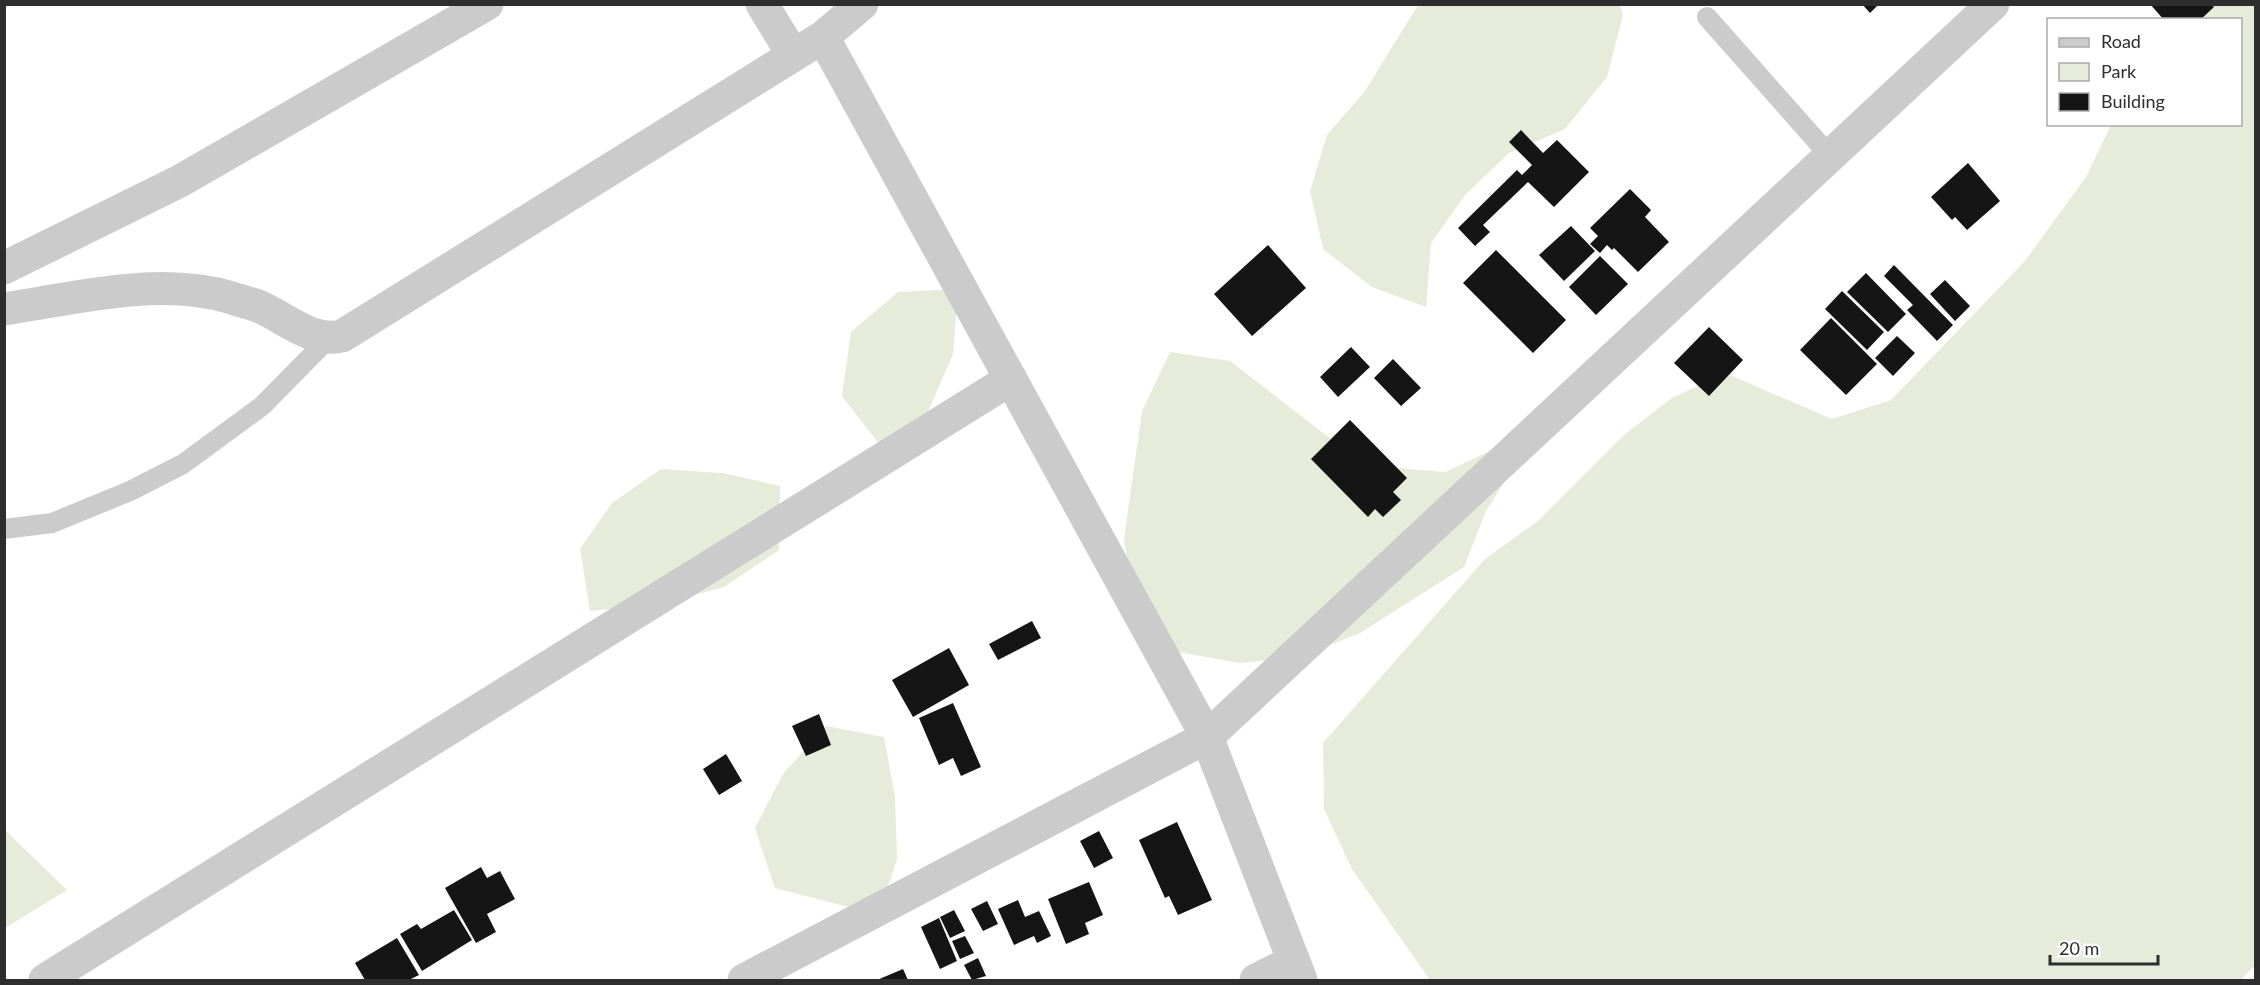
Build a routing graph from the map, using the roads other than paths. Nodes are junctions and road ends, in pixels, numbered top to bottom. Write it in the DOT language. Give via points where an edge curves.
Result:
graph roads {
  1 [pos="487,4"];
  2 [pos="762,4"];
  3 [pos="862,4"];
  4 [pos="1993,4"];
  5 [pos="1707,17"];
  6 [pos="823,37"];
  7 [pos="793,55"];
  8 [pos="1830,156"];
  9 [pos="4,268"];
  10 [pos="4,309"];
  11 [pos="328,339"];
  12 [pos="1011,379"];
  13 [pos="4,529"];
  14 [pos="1208,737"];
  15 [pos="1297,971"];
  16 [pos="45,981"];
  17 [pos="744,981"];
  18 [pos="1256,981"];
  1 -- 9 [label="street" via="180,181"];
  2 -- 7 [label="street"];
  3 -- 6 [label="street"];
  4 -- 8 [label="street"];
  5 -- 8 [label="lane"];
  6 -- 7 [label="street"];
  6 -- 12 [label="street"];
  7 -- 11 [label="street" via="357,327"];
  8 -- 14 [label="street"];
  10 -- 11 [label="street" via="160,288 206,290 258,306"];
  11 -- 13 [label="lane" via="262,406 183,464 52,523"];
  12 -- 14 [label="street"];
  12 -- 16 [label="street"];
  14 -- 15 [label="street"];
  14 -- 17 [label="street"];
  15 -- 18 [label="street"];
}
